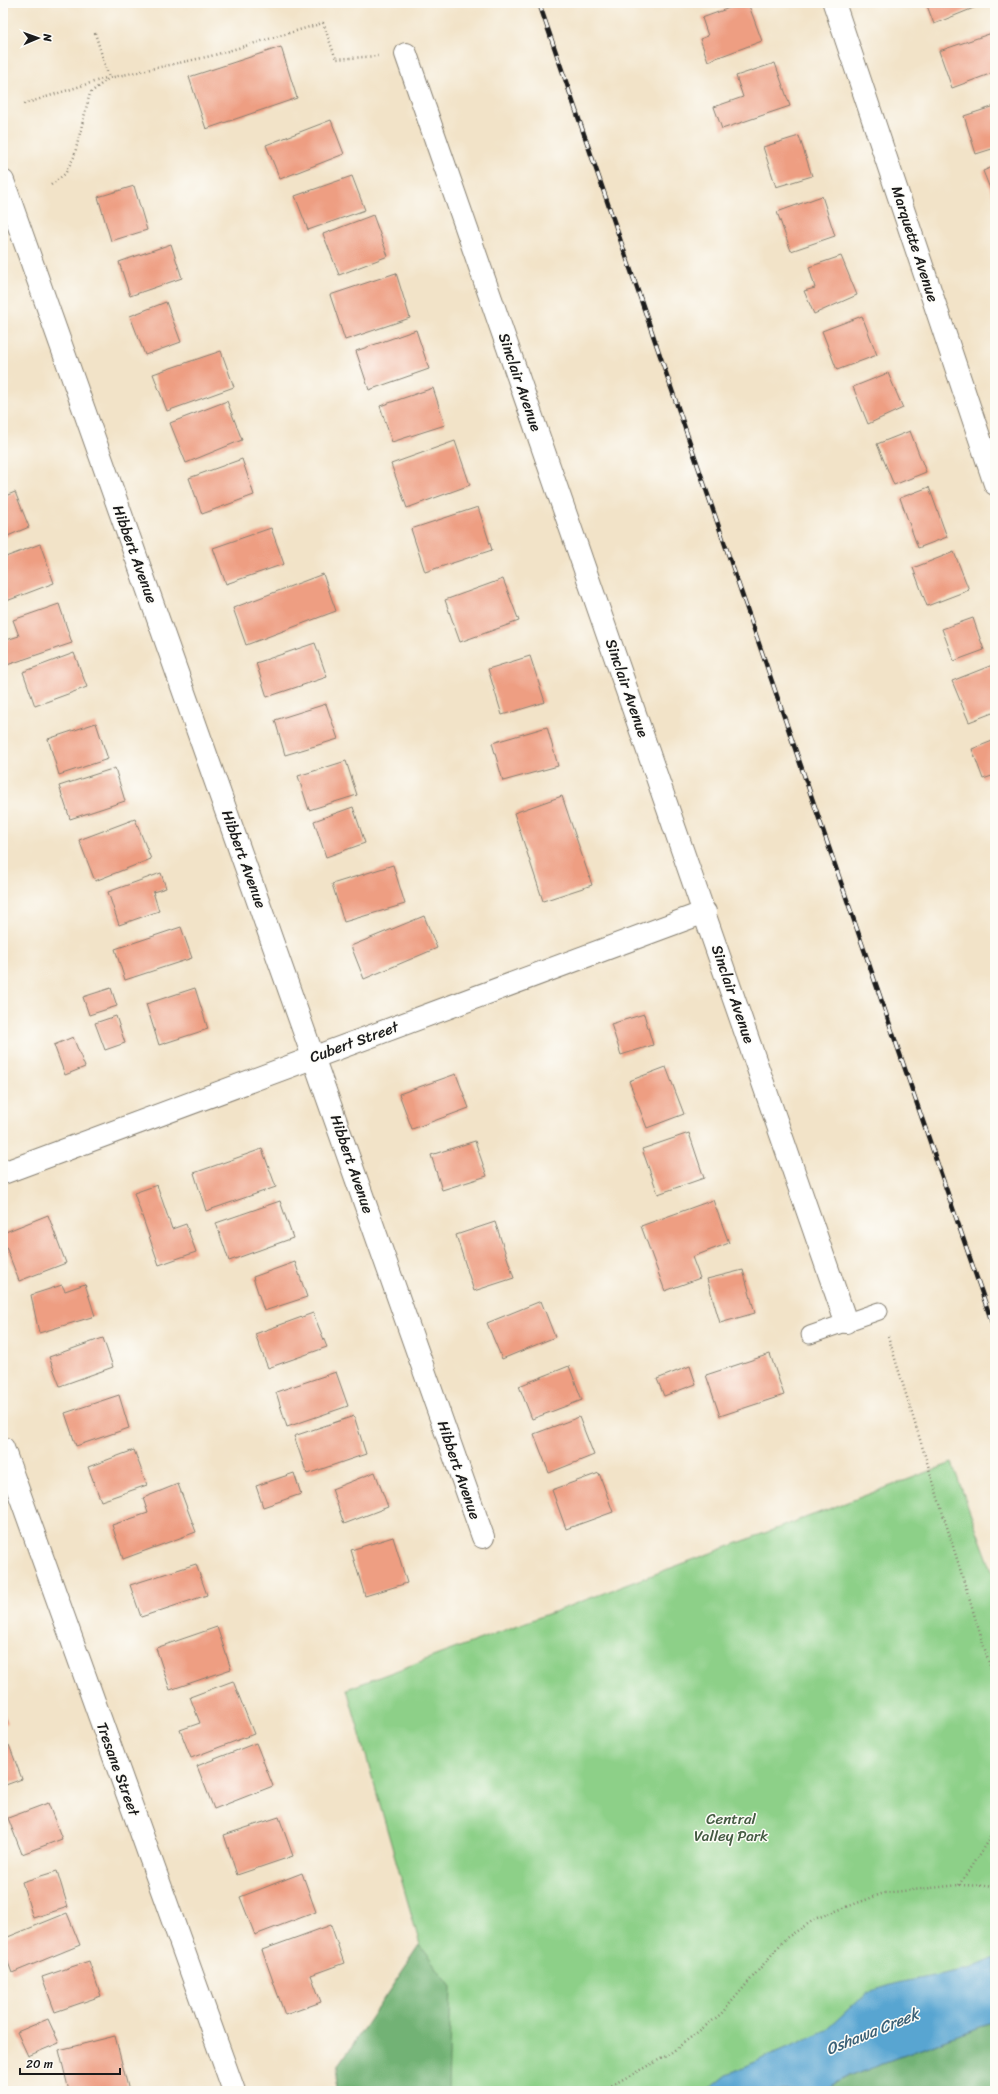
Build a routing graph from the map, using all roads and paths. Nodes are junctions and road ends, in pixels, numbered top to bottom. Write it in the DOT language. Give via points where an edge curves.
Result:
graph roads {
  1 [pos="834,3"];
  2 [pos="95,33"];
  3 [pos="406,54"];
  4 [pos="109,78"];
  5 [pos="24,104"];
  6 [pos="3,181"];
  7 [pos="52,185"];
  8 [pos="995,484"];
  9 [pos="705,912"];
  10 [pos="314,1057"];
  11 [pos="3,1173"];
  12 [pos="879,1311"];
  13 [pos="846,1322"];
  14 [pos="810,1335"];
  15 [pos="3,1448"];
  16 [pos="483,1538"];
  17 [pos="995,1682"];
  18 [pos="995,1830"];
  19 [pos="959,1885"];
  20 [pos="995,1888"];
  21 [pos="234,2091"];
  22 [pos="602,2091"];
  1 -- 8 [label="street, Marquette Avenue"];
  2 -- 4 [label="path"];
  3 -- 4 [label="path" via="336,59 323,23 211,56"];
  3 -- 9 [label="street, Sinclair Avenue"];
  4 -- 5 [label="path"];
  4 -- 7 [label="path" via="90,93 74,157 66,174"];
  6 -- 10 [label="street, Hibbert Avenue"];
  9 -- 10 [label="street, Cubert Street"];
  9 -- 13 [label="street, Sinclair Avenue"];
  10 -- 11 [label="street, Cubert Street"];
  10 -- 16 [label="street, Hibbert Avenue"];
  12 -- 13 [label="lane"];
  12 -- 17 [label="path"];
  13 -- 14 [label="lane"];
  15 -- 21 [label="street, Tresane Street"];
  18 -- 19 [label="path"];
  19 -- 20 [label="path"];
  19 -- 22 [label="path" via="884,1893 817,1918 786,1938 721,2014 668,2055"];
}
